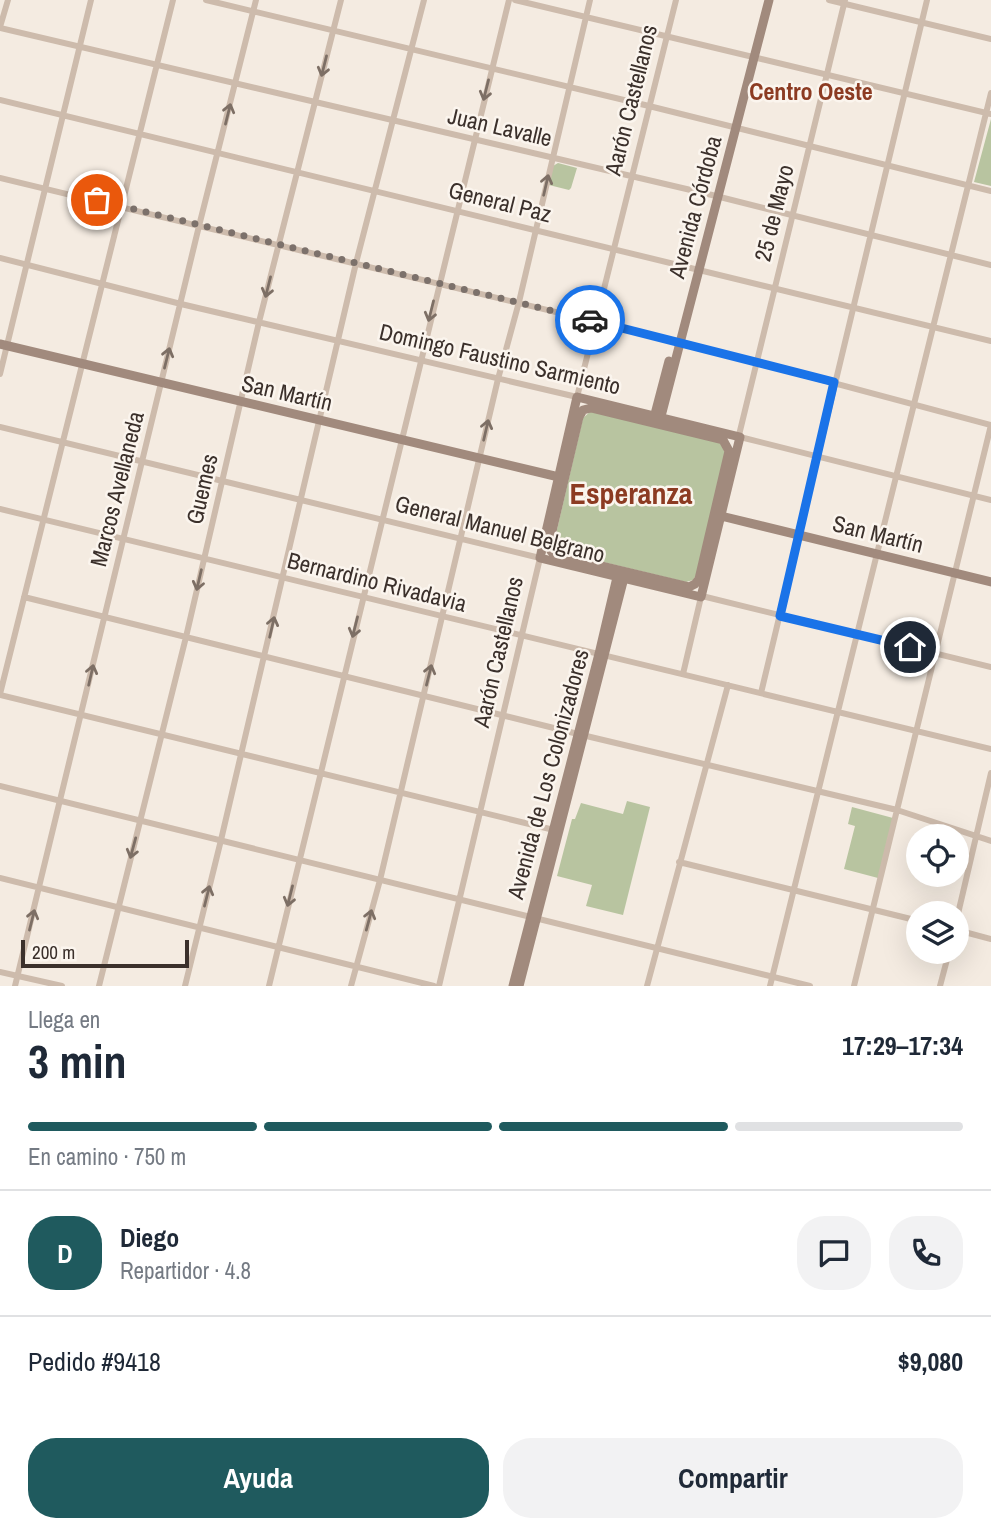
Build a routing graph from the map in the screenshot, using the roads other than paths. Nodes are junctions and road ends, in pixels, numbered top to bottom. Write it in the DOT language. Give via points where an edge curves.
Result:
graph roads {
  1 [pos="8,0"];
  2 [pos="91,0"];
  3 [pos="173,0"];
  4 [pos="206,0"];
  5 [pos="256,0"];
  6 [pos="341,0"];
  7 [pos="424,0"];
  8 [pos="509,0"];
  9 [pos="515,0"];
  10 [pos="590,0"];
  11 [pos="676,0"];
  12 [pos="763,0"];
  13 [pos="769,0"];
  14 [pos="829,0"];
  15 [pos="927,0"];
  16 [pos="845,2"];
  17 [pos="253,11"];
  18 [pos="586,17"];
  19 [pos="921,22"];
  20 [pos="0,27"];
  21 [pos="333,30"];
  22 [pos="667,36"];
  23 [pos="991,39"];
  24 [pos="80,46"];
  25 [pos="411,49"];
  26 [pos="751,57"];
  27 [pos="157,64"];
  28 [pos="492,68"];
  29 [pos="827,74"];
  30 [pos="236,83"];
  31 [pos="570,87"];
  32 [pos="904,93"];
  33 [pos="991,93"];
  34 [pos="0,100"];
  35 [pos="315,101"];
  36 [pos="649,106"];
  37 [pos="989,113"];
  38 [pos="63,116"];
  39 [pos="393,120"];
  40 [pos="733,126"];
  41 [pos="139,135"];
  42 [pos="474,139"];
  43 [pos="810,145"];
  44 [pos="218,152"];
  45 [pos="553,158"];
  46 [pos="887,164"];
  47 [pos="297,171"];
  48 [pos="631,177"];
  49 [pos="0,178"];
  50 [pos="968,185"];
  51 [pos="46,188"];
  52 [pos="375,190"];
  53 [pos="991,191"];
  54 [pos="715,196"];
  55 [pos="123,206"];
  56 [pos="456,210"];
  57 [pos="793,216"];
  58 [pos="199,226"];
  59 [pos="536,229"];
  60 [pos="870,235"];
  61 [pos="278,244"];
  62 [pos="614,248"];
  63 [pos="951,254"];
  64 [pos="0,258"];
  65 [pos="356,263"];
  66 [pos="27,265"];
  67 [pos="991,265"];
  68 [pos="696,268"];
  69 [pos="438,283"];
  70 [pos="103,284"];
  71 [pos="776,287"];
  72 [pos="519,302"];
  73 [pos="181,304"];
  74 [pos="853,306"];
  75 [pos="595,321"];
  76 [pos="259,322"];
  77 [pos="933,327"];
  78 [pos="338,341"];
  79 [pos="677,341"];
  80 [pos="991,341"];
  81 [pos="4,344"];
  82 [pos="419,360"];
  83 [pos="758,361"];
  84 [pos="83,364"];
  85 [pos="0,374"];
  86 [pos="498,379"];
  87 [pos="834,382"];
  88 [pos="161,383"];
  89 [pos="577,397"];
  90 [pos="240,401"];
  91 [pos="914,403"];
  92 [pos="591,408"];
  93 [pos="657,420"];
  94 [pos="320,421"];
  95 [pos="991,425"];
  96 [pos="0,427"];
  97 [pos="740,436"];
  98 [pos="400,440"];
  99 [pos="62,441"];
  100 [pos="729,451"];
  101 [pos="817,457"];
  102 [pos="479,459"];
  103 [pos="142,460"];
  104 [pos="897,477"];
  105 [pos="561,478"];
  106 [pos="222,480"];
  107 [pos="974,495"];
  108 [pos="301,500"];
  109 [pos="991,500"];
  110 [pos="0,509"];
  111 [pos="718,516"];
  112 [pos="42,519"];
  113 [pos="381,519"];
  114 [pos="800,535"];
  115 [pos="123,539"];
  116 [pos="461,539"];
  117 [pos="549,544"];
  118 [pos="878,554"];
  119 [pos="204,558"];
  120 [pos="540,558"];
  121 [pos="954,573"];
  122 [pos="621,575"];
  123 [pos="283,577"];
  124 [pos="991,582"];
  125 [pos="692,586"];
  126 [pos="363,596"];
  127 [pos="701,596"];
  128 [pos="23,597"];
  129 [pos="443,616"];
  130 [pos="780,616"];
  131 [pos="105,617"];
  132 [pos="522,635"];
  133 [pos="858,635"];
  134 [pos="186,637"];
  135 [pos="603,654"];
  136 [pos="935,654"];
  137 [pos="265,657"];
  138 [pos="991,667"];
  139 [pos="682,674"];
  140 [pos="343,676"];
  141 [pos="728,685"];
  142 [pos="761,693"];
  143 [pos="0,694"];
  144 [pos="424,696"];
  145 [pos="838,712"];
  146 [pos="82,715"];
  147 [pos="503,715"];
  148 [pos="916,731"];
  149 [pos="162,734"];
  150 [pos="581,735"];
  151 [pos="991,749"];
  152 [pos="242,753"];
  153 [pos="705,764"];
  154 [pos="320,772"];
  155 [pos="991,773"];
  156 [pos="0,786"];
  157 [pos="401,792"];
  158 [pos="819,792"];
  159 [pos="61,801"];
  160 [pos="897,810"];
  161 [pos="481,811"];
  162 [pos="140,820"];
  163 [pos="556,831"];
  164 [pos="977,837"];
  165 [pos="221,841"];
  166 [pos="991,841"];
  167 [pos="299,860"];
  168 [pos="679,862"];
  169 [pos="0,878"];
  170 [pos="380,880"];
  171 [pos="40,887"];
  172 [pos="794,890"];
  173 [pos="460,899"];
  174 [pos="961,901"];
  175 [pos="118,907"];
  176 [pos="873,909"];
  177 [pos="533,917"];
  178 [pos="906,918"];
  179 [pos="200,928"];
  180 [pos="969,933"];
  181 [pos="991,939"];
  182 [pos="278,948"];
  183 [pos="657,948"];
  184 [pos="946,964"];
  185 [pos="356,967"];
  186 [pos="0,972"];
  187 [pos="18,976"];
  188 [pos="772,977"];
  189 [pos="15,986"];
  190 [pos="62,986"];
  191 [pos="99,986"];
  192 [pos="185,986"];
  193 [pos="269,986"];
  194 [pos="351,986"];
  195 [pos="434,986"];
  196 [pos="439,986"];
  197 [pos="513,986"];
  198 [pos="519,986"];
  199 [pos="647,986"];
  200 [pos="770,986"];
  201 [pos="810,986"];
  202 [pos="854,986"];
  203 [pos="940,986"];
  1 -- 20 [label="street"];
  2 -- 24 [label="street"];
  3 -- 27 [label="street"];
  4 -- 17 [label="street"];
  5 -- 17 [label="street, Marcos Avellaneda"];
  6 -- 21 [label="street, Guemes"];
  7 -- 25 [label="street"];
  8 -- 28 [label="street"];
  9 -- 18 [label="street"];
  10 -- 18 [label="street"];
  11 -- 22 [label="street, Aarón Castellanos"];
  12 -- 26 [label="main road, Avenida Córdoba"];
  13 -- 26 [label="main road, Avenida Córdoba"];
  14 -- 16 [label="street"];
  15 -- 19 [label="street"];
  16 -- 19 [label="street"];
  16 -- 29 [label="street, 25 de Mayo"];
  17 -- 21 [label="street"];
  17 -- 30 [label="street, Marcos Avellaneda"];
  18 -- 22 [label="street"];
  18 -- 31 [label="street"];
  19 -- 23 [label="street"];
  19 -- 32 [label="street"];
  20 -- 24 [label="street, Juan Lavalle"];
  21 -- 25 [label="street"];
  21 -- 35 [label="street, Guemes, one-way"];
  22 -- 26 [label="street"];
  22 -- 36 [label="street, Aarón Castellanos"];
  24 -- 27 [label="street, Juan Lavalle"];
  24 -- 38 [label="street"];
  25 -- 28 [label="street"];
  25 -- 39 [label="street"];
  26 -- 29 [label="street"];
  26 -- 40 [label="main road, Avenida Córdoba"];
  27 -- 30 [label="street, Juan Lavalle"];
  27 -- 41 [label="street"];
  28 -- 31 [label="street"];
  28 -- 42 [label="street, one-way"];
  29 -- 32 [label="street"];
  29 -- 43 [label="street, 25 de Mayo"];
  30 -- 35 [label="street, Juan Lavalle"];
  44 -- 30 [label="street, Marcos Avellaneda, one-way"];
  31 -- 36 [label="street"];
  31 -- 45 [label="street"];
  32 -- 37 [label="street"];
  32 -- 46 [label="street"];
  33 -- 37 [label="street"];
  34 -- 38 [label="street, General Paz"];
  35 -- 39 [label="street, Juan Lavalle"];
  35 -- 47 [label="street, Guemes"];
  36 -- 40 [label="street"];
  36 -- 48 [label="street, Aarón Castellanos"];
  37 -- 50 [label="street"];
  38 -- 41 [label="street, General Paz"];
  38 -- 51 [label="street"];
  39 -- 42 [label="street, Juan Lavalle"];
  39 -- 52 [label="street"];
  40 -- 43 [label="street"];
  40 -- 54 [label="main road, Avenida Córdoba"];
  41 -- 44 [label="street, General Paz"];
  41 -- 55 [label="street"];
  42 -- 45 [label="street, Juan Lavalle"];
  42 -- 56 [label="street"];
  43 -- 46 [label="street"];
  43 -- 57 [label="street, 25 de Mayo"];
  44 -- 47 [label="street, General Paz"];
  44 -- 58 [label="street, Marcos Avellaneda"];
  45 -- 48 [label="street, Juan Lavalle"];
  59 -- 45 [label="street, one-way"];
  46 -- 50 [label="street"];
  46 -- 60 [label="street"];
  47 -- 52 [label="street, General Paz"];
  47 -- 61 [label="street, Guemes"];
  48 -- 54 [label="street, Juan Lavalle"];
  48 -- 62 [label="street, Aarón Castellanos"];
  49 -- 51 [label="street"];
  50 -- 53 [label="street"];
  50 -- 63 [label="street"];
  51 -- 55 [label="street"];
  51 -- 66 [label="street"];
  52 -- 56 [label="street, General Paz"];
  52 -- 65 [label="street"];
  54 -- 57 [label="street, Juan Lavalle"];
  54 -- 68 [label="main road, Avenida Córdoba"];
  55 -- 58 [label="street"];
  55 -- 70 [label="street"];
  56 -- 59 [label="street, General Paz"];
  56 -- 69 [label="street"];
  57 -- 60 [label="street, Juan Lavalle"];
  57 -- 71 [label="street, 25 de Mayo"];
  58 -- 61 [label="street"];
  58 -- 73 [label="street, Marcos Avellaneda"];
  59 -- 62 [label="street, General Paz"];
  59 -- 72 [label="street"];
  60 -- 63 [label="street, Juan Lavalle"];
  60 -- 74 [label="street"];
  61 -- 65 [label="street"];
  61 -- 76 [label="street, Guemes, one-way"];
  62 -- 68 [label="street, General Paz"];
  62 -- 75 [label="street, Aarón Castellanos"];
  63 -- 67 [label="street, Juan Lavalle"];
  63 -- 77 [label="street"];
  64 -- 66 [label="street, Domingo Faustino Sarmiento"];
  65 -- 69 [label="street"];
  65 -- 78 [label="street"];
  66 -- 70 [label="street, Domingo Faustino Sarmiento"];
  66 -- 81 [label="street"];
  68 -- 71 [label="street, General Paz"];
  68 -- 79 [label="main road, Avenida Córdoba"];
  69 -- 72 [label="street"];
  69 -- 82 [label="street, one-way"];
  70 -- 73 [label="street, Domingo Faustino Sarmiento"];
  70 -- 84 [label="street"];
  71 -- 74 [label="street, General Paz"];
  71 -- 83 [label="street, 25 de Mayo"];
  72 -- 75 [label="street"];
  72 -- 86 [label="street"];
  73 -- 76 [label="street, Domingo Faustino Sarmiento"];
  88 -- 73 [label="street, Marcos Avellaneda, one-way"];
  74 -- 77 [label="street, General Paz"];
  74 -- 87 [label="street"];
  75 -- 79 [label="street"];
  75 -- 89 [label="street, Aarón Castellanos"];
  76 -- 78 [label="street, Domingo Faustino Sarmiento"];
  76 -- 90 [label="street, Guemes"];
  77 -- 80 [label="street, General Paz"];
  77 -- 91 [label="street"];
  78 -- 82 [label="street, Domingo Faustino Sarmiento"];
  78 -- 94 [label="street"];
  79 -- 83 [label="street"];
  79 -- 93 [label="main road, Avenida Córdoba"];
  81 -- 84 [label="main road, San Martín"];
  81 -- 85 [label="street"];
  82 -- 86 [label="street, Domingo Faustino Sarmiento"];
  82 -- 98 [label="street"];
  83 -- 87 [label="street"];
  83 -- 97 [label="street, 25 de Mayo"];
  84 -- 88 [label="main road, San Martín"];
  84 -- 99 [label="street"];
  86 -- 89 [label="street, Domingo Faustino Sarmiento"];
  102 -- 86 [label="street, one-way"];
  87 -- 91 [label="street"];
  87 -- 101 [label="street"];
  88 -- 90 [label="main road, San Martín"];
  88 -- 103 [label="street, Marcos Avellaneda"];
  89 -- 93 [label="main road, Domingo Faustino Sarmiento"];
  89 -- 105 [label="main road, Aarón Castellanos"];
  90 -- 94 [label="main road, San Martín"];
  90 -- 106 [label="street, Guemes"];
  91 -- 95 [label="street"];
  91 -- 104 [label="street"];
  92 -- 93 [label="main road, Domingo Faustino Sarmiento"];
  92 -- 105 [label="main road, Aarón Castellanos" via="579,417"];
  93 -- 97 [label="main road, Domingo Faustino Sarmiento"];
  93 -- 100 [label="main road, Domingo Faustino Sarmiento" via="723,440"];
  94 -- 98 [label="main road, San Martín"];
  94 -- 108 [label="street"];
  95 -- 107 [label="street"];
  96 -- 99 [label="street, General Manuel Belgrano"];
  97 -- 101 [label="street, Domingo Faustino Sarmiento"];
  97 -- 111 [label="main road, 25 de Mayo"];
  98 -- 102 [label="main road, San Martín"];
  98 -- 113 [label="street"];
  99 -- 103 [label="street, General Manuel Belgrano"];
  99 -- 112 [label="street"];
  100 -- 111 [label="main road, 25 de Mayo"];
  101 -- 104 [label="street, Domingo Faustino Sarmiento"];
  101 -- 114 [label="street"];
  102 -- 105 [label="main road, San Martín"];
  102 -- 116 [label="street"];
  103 -- 106 [label="street, General Manuel Belgrano"];
  103 -- 115 [label="street, Marcos Avellaneda"];
  104 -- 107 [label="street, Domingo Faustino Sarmiento"];
  104 -- 118 [label="street"];
  105 -- 117 [label="main road, Aarón Castellanos"];
  105 -- 120 [label="main road, Aarón Castellanos"];
  106 -- 108 [label="street, General Manuel Belgrano"];
  106 -- 119 [label="street, Guemes"];
  107 -- 109 [label="street, Domingo Faustino Sarmiento"];
  107 -- 121 [label="street"];
  108 -- 113 [label="street, General Manuel Belgrano"];
  108 -- 123 [label="street"];
  110 -- 112 [label="street, Bernardino Rivadavia"];
  111 -- 114 [label="main road, San Martín"];
  111 -- 125 [label="main road, 25 de Mayo" via="699,579"];
  111 -- 127 [label="main road, 25 de Mayo"];
  112 -- 115 [label="street, Bernardino Rivadavia"];
  112 -- 128 [label="street"];
  113 -- 116 [label="street, General Manuel Belgrano"];
  113 -- 126 [label="street"];
  114 -- 118 [label="main road, San Martín"];
  114 -- 130 [label="street"];
  115 -- 119 [label="street, Bernardino Rivadavia"];
  115 -- 131 [label="street, Marcos Avellaneda"];
  116 -- 120 [label="street, General Manuel Belgrano"];
  116 -- 129 [label="street"];
  117 -- 122 [label="main road, General Manuel Belgrano" via="555,555"];
  118 -- 121 [label="main road, San Martín"];
  118 -- 133 [label="street"];
  119 -- 123 [label="street, Bernardino Rivadavia"];
  119 -- 134 [label="street, Guemes, one-way"];
  120 -- 122 [label="main road, General Manuel Belgrano"];
  120 -- 132 [label="street, Aarón Castellanos"];
  121 -- 124 [label="main road, San Martín"];
  121 -- 136 [label="street"];
  122 -- 125 [label="main road, General Manuel Belgrano"];
  122 -- 127 [label="main road, General Manuel Belgrano"];
  122 -- 135 [label="main road, Avenida de Los Colonizadores"];
  123 -- 126 [label="street, Bernardino Rivadavia"];
  137 -- 123 [label="street, one-way"];
  126 -- 129 [label="street, Bernardino Rivadavia"];
  126 -- 140 [label="street, one-way"];
  127 -- 130 [label="street, General Manuel Belgrano"];
  127 -- 139 [label="street, 25 de Mayo"];
  128 -- 131 [label="street"];
  128 -- 143 [label="street"];
  129 -- 132 [label="street, Bernardino Rivadavia"];
  144 -- 129 [label="street, one-way"];
  130 -- 133 [label="street, General Manuel Belgrano"];
  130 -- 142 [label="street"];
  131 -- 134 [label="street"];
  146 -- 131 [label="street, Marcos Avellaneda, one-way"];
  132 -- 135 [label="street, Bernardino Rivadavia"];
  132 -- 147 [label="street, Aarón Castellanos"];
  133 -- 136 [label="street, General Manuel Belgrano"];
  133 -- 145 [label="street"];
  134 -- 137 [label="street"];
  134 -- 149 [label="street, Guemes"];
  135 -- 139 [label="street, Bernardino Rivadavia"];
  135 -- 150 [label="main road, Avenida de Los Colonizadores"];
  136 -- 138 [label="street, General Manuel Belgrano"];
  136 -- 148 [label="street"];
  137 -- 140 [label="street"];
  137 -- 152 [label="street"];
  139 -- 141 [label="street, Bernardino Rivadavia"];
  140 -- 144 [label="street"];
  140 -- 154 [label="street"];
  141 -- 142 [label="street, Bernardino Rivadavia"];
  141 -- 153 [label="street"];
  142 -- 145 [label="street, Bernardino Rivadavia"];
  143 -- 146 [label="street"];
  144 -- 147 [label="street"];
  144 -- 157 [label="street"];
  145 -- 148 [label="street, Bernardino Rivadavia"];
  145 -- 158 [label="street"];
  146 -- 149 [label="street"];
  146 -- 159 [label="street, Marcos Avellaneda"];
  147 -- 150 [label="street"];
  147 -- 161 [label="street, Aarón Castellanos"];
  148 -- 151 [label="street, Bernardino Rivadavia"];
  148 -- 160 [label="street"];
  149 -- 152 [label="street"];
  149 -- 162 [label="street, Guemes"];
  150 -- 153 [label="street"];
  150 -- 163 [label="main road, Avenida de Los Colonizadores"];
  152 -- 154 [label="street"];
  152 -- 165 [label="street"];
  153 -- 158 [label="street"];
  153 -- 168 [label="street"];
  154 -- 157 [label="street"];
  154 -- 167 [label="street"];
  155 -- 164 [label="street"];
  156 -- 159 [label="street"];
  157 -- 161 [label="street"];
  157 -- 170 [label="street"];
  158 -- 160 [label="street"];
  158 -- 172 [label="street"];
  159 -- 162 [label="street"];
  159 -- 171 [label="street, Marcos Avellaneda"];
  160 -- 164 [label="street"];
  160 -- 176 [label="street"];
  161 -- 163 [label="street"];
  161 -- 173 [label="street, Aarón Castellanos"];
  162 -- 165 [label="street"];
  162 -- 175 [label="street, Guemes, one-way"];
  163 -- 177 [label="main road, Avenida de Los Colonizadores"];
  164 -- 166 [label="street"];
  164 -- 174 [label="street"];
  165 -- 167 [label="street"];
  179 -- 165 [label="street, one-way"];
  167 -- 170 [label="street"];
  167 -- 182 [label="street, one-way"];
  168 -- 172 [label="street"];
  168 -- 183 [label="street"];
  169 -- 171 [label="street"];
  170 -- 173 [label="street"];
  185 -- 170 [label="street, one-way"];
  171 -- 175 [label="street"];
  187 -- 171 [label="street, Marcos Avellaneda, one-way"];
  172 -- 176 [label="street"];
  172 -- 188 [label="street"];
  173 -- 177 [label="street"];
  173 -- 196 [label="street, Aarón Castellanos"];
  175 -- 179 [label="street"];
  175 -- 191 [label="street, Guemes"];
  176 -- 178 [label="street"];
  176 -- 202 [label="street"];
  177 -- 183 [label="street"];
  177 -- 197 [label="main road, Avenida de Los Colonizadores"];
  177 -- 198 [label="main road, Avenida de Los Colonizadores"];
  179 -- 182 [label="street"];
  179 -- 192 [label="street"];
  180 -- 181 [label="street"];
  182 -- 185 [label="street"];
  182 -- 193 [label="street"];
  183 -- 188 [label="street"];
  183 -- 199 [label="street"];
  184 -- 203 [label="street"];
  185 -- 194 [label="street"];
  185 -- 195 [label="street"];
  186 -- 187 [label="street"];
  187 -- 189 [label="street, Marcos Avellaneda"];
  187 -- 190 [label="street"];
  188 -- 200 [label="street"];
  188 -- 201 [label="street"];
}
